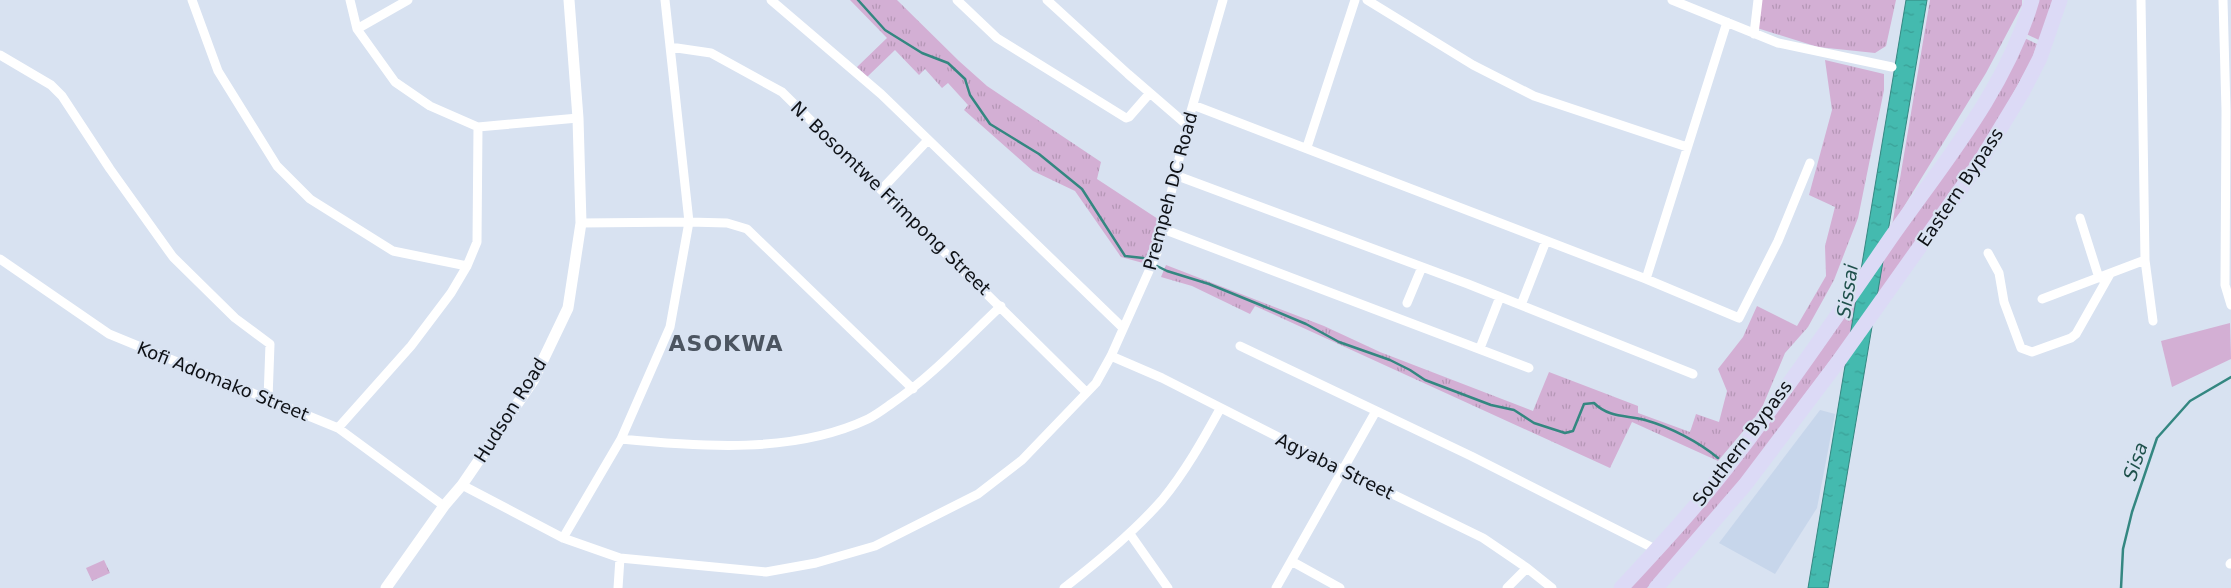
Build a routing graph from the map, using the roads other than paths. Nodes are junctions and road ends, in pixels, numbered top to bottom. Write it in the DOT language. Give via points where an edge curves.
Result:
graph roads {
  1 [pos="192,0"];
  2 [pos="350,0"];
  3 [pos="408,0"];
  4 [pos="569,0"];
  5 [pos="664,0"];
  6 [pos="771,0"];
  7 [pos="957,0"];
  8 [pos="1047,0"];
  9 [pos="1223,0"];
  10 [pos="1355,0"];
  11 [pos="1367,0"];
  12 [pos="1673,0"];
  13 [pos="1758,0"];
  14 [pos="2032,0"];
  15 [pos="2060,0"];
  16 [pos="2141,0"];
  17 [pos="2223,0"];
  18 [pos="1727,22"];
  19 [pos="357,29"];
  20 [pos="1754,34"];
  21 [pos="670,47"];
  22 [pos="0,55"];
  23 [pos="1892,67"];
  24 [pos="1150,93"];
  25 [pos="1193,105"];
  26 [pos="578,118"];
  27 [pos="1187,125"];
  28 [pos="478,127"];
  29 [pos="928,140"];
  30 [pos="1307,147"];
  31 [pos="1687,147"];
  32 [pos="1810,163"];
  33 [pos="1175,175"];
  34 [pos="881,190"];
  35 [pos="2080,218"];
  36 [pos="689,222"];
  37 [pos="581,223"];
  38 [pos="1163,229"];
  39 [pos="1546,241"];
  40 [pos="1988,253"];
  41 [pos="0,259"];
  42 [pos="2145,260"];
  43 [pos="467,266"];
  44 [pos="1422,267"];
  45 [pos="2110,274"];
  46 [pos="1646,278"];
  47 [pos="2098,278"];
  48 [pos="1854,290"];
  49 [pos="1500,297"];
  50 [pos="2042,299"];
  51 [pos="1407,303"];
  52 [pos="2231,304"];
  53 [pos="1521,305"];
  54 [pos="1001,306"];
  55 [pos="2152,321"];
  56 [pos="1123,328"];
  57 [pos="1240,346"];
  58 [pos="1480,348"];
  59 [pos="1111,356"];
  60 [pos="1838,362"];
  61 [pos="1529,368"];
  62 [pos="1693,374"];
  63 [pos="913,389"];
  64 [pos="1086,392"];
  65 [pos="268,399"];
  66 [pos="1220,409"];
  67 [pos="1376,411"];
  68 [pos="338,428"];
  69 [pos="621,439"];
  70 [pos="1342,470"];
  71 [pos="462,485"];
  72 [pos="444,506"];
  73 [pos="1130,534"];
  74 [pos="563,538"];
  75 [pos="1657,550"];
  76 [pos="620,558"];
  77 [pos="1293,562"];
  78 [pos="1527,568"];
  79 [pos="386,588"];
  80 [pos="618,588"];
  81 [pos="1064,588"];
  82 [pos="1168,588"];
  83 [pos="1276,588"];
  84 [pos="1340,588"];
  85 [pos="1507,588"];
  86 [pos="1552,588"];
  87 [pos="1621,588"];
  88 [pos="1656,588"];
  1 -- 43 [label="street" via="218,71 277,166 310,199 393,251"];
  2 -- 19 [label="street"];
  3 -- 19 [label="street"];
  4 -- 26 [label="street, Hudson Road"];
  5 -- 21 [label="street"];
  6 -- 29 [label="street"];
  7 -- 24 [label="street" via="996,38 1126,118"];
  8 -- 24 [label="street"];
  9 -- 25 [label="street, Prempeh DC Road"];
  10 -- 30 [label="street"];
  11 -- 31 [label="street" via="1474,65 1544,101"];
  12 -- 18 [label="street"];
  13 -- 20 [label="street"];
  14 -- 48 [label="highway, Eastern Bypass" via="2002,74 1957,146"];
  15 -- 60 [label="highway, Eastern Bypass" via="2040,58 1980,162"];
  16 -- 42 [label="street"];
  17 -- 52 [label="street" via="2225,285"];
  18 -- 20 [label="street"];
  18 -- 31 [label="street"];
  19 -- 28 [label="street" via="395,82 430,106"];
  20 -- 23 [label="street" via="1778,44"];
  21 -- 34 [label="street, N. Bosomtwe Frimpong Street" via="711,53 782,92"];
  21 -- 36 [label="street"];
  22 -- 65 [label="street" via="51,85 62,96 172,257 235,318 270,344"];
  24 -- 27 [label="street"];
  25 -- 27 [label="street, Prempeh DC Road"];
  25 -- 30 [label="street"];
  26 -- 28 [label="street"];
  26 -- 37 [label="street, Hudson Road"];
  27 -- 33 [label="street, Prempeh DC Road"];
  28 -- 43 [label="street" via="477,242"];
  29 -- 34 [label="street"];
  29 -- 56 [label="street"];
  30 -- 39 [label="street"];
  31 -- 46 [label="street"];
  32 -- 46 [label="street" via="1778,241 1739,318"];
  33 -- 38 [label="street, Prempeh DC Road"];
  33 -- 44 [label="street"];
  34 -- 54 [label="street, N. Bosomtwe Frimpong Street"];
  35 -- 47 [label="street"];
  36 -- 37 [label="street"];
  36 -- 63 [label="street" via="727,223 747,229"];
  36 -- 69 [label="street" via="670,328"];
  37 -- 71 [label="street, Hudson Road" via="568,308 563,320 533,381"];
  38 -- 56 [label="street, Prempeh DC Road" via="1157,253"];
  38 -- 58 [label="street"];
  39 -- 46 [label="street"];
  39 -- 53 [label="street"];
  40 -- 45 [label="street" via="1999,273 2004,302 2020,348 2032,352 2076,334"];
  41 -- 65 [label="street, Kofi Adomako Street" via="109,334"];
  42 -- 45 [label="street"];
  42 -- 55 [label="street"];
  43 -- 68 [label="street" via="411,346"];
  44 -- 49 [label="street"];
  44 -- 51 [label="street"];
  45 -- 47 [label="street"];
  47 -- 50 [label="street"];
  48 -- 75 [label="highway, Southern Bypass" via="1734,458"];
  49 -- 53 [label="street"];
  49 -- 58 [label="street"];
  53 -- 62 [label="street"];
  54 -- 63 [label="street"];
  54 -- 64 [label="street, N. Bosomtwe Frimpong Street"];
  56 -- 59 [label="street, Prempeh DC Road"];
  57 -- 67 [label="street"];
  58 -- 61 [label="street"];
  59 -- 64 [label="street, Prempeh DC Road" via="1096,383"];
  59 -- 66 [label="street, Agyaba Street" via="1162,378"];
  60 -- 88 [label="highway, Southern Bypass" via="1740,492"];
  63 -- 69 [label="street" via="869,419 819,436 759,444 682,445"];
  64 -- 76 [label="street, Prempeh DC Road" via="1022,460 978,494 875,546 816,563 766,572"];
  65 -- 68 [label="street, Kofi Adomako Street"];
  66 -- 70 [label="street, Agyaba Street"];
  66 -- 73 [label="street" via="1180,475"];
  67 -- 70 [label="street"];
  67 -- 75 [label="street"];
  68 -- 72 [label="street, Kofi Adomako Street"];
  69 -- 74 [label="street"];
  70 -- 77 [label="street"];
  70 -- 78 [label="street, Agyaba Street" via="1482,538"];
  71 -- 72 [label="street, Hudson Road"];
  71 -- 74 [label="street, Prempeh DC Road"];
  72 -- 79 [label="street, Hudson Road"];
  73 -- 81 [label="street"];
  73 -- 82 [label="street"];
  74 -- 76 [label="street, Prempeh DC Road"];
  75 -- 87 [label="highway, Southern Bypass"];
  76 -- 80 [label="street"];
  77 -- 83 [label="street"];
  77 -- 84 [label="street"];
  78 -- 85 [label="street"];
  78 -- 86 [label="street, Agyaba Street"];
}
